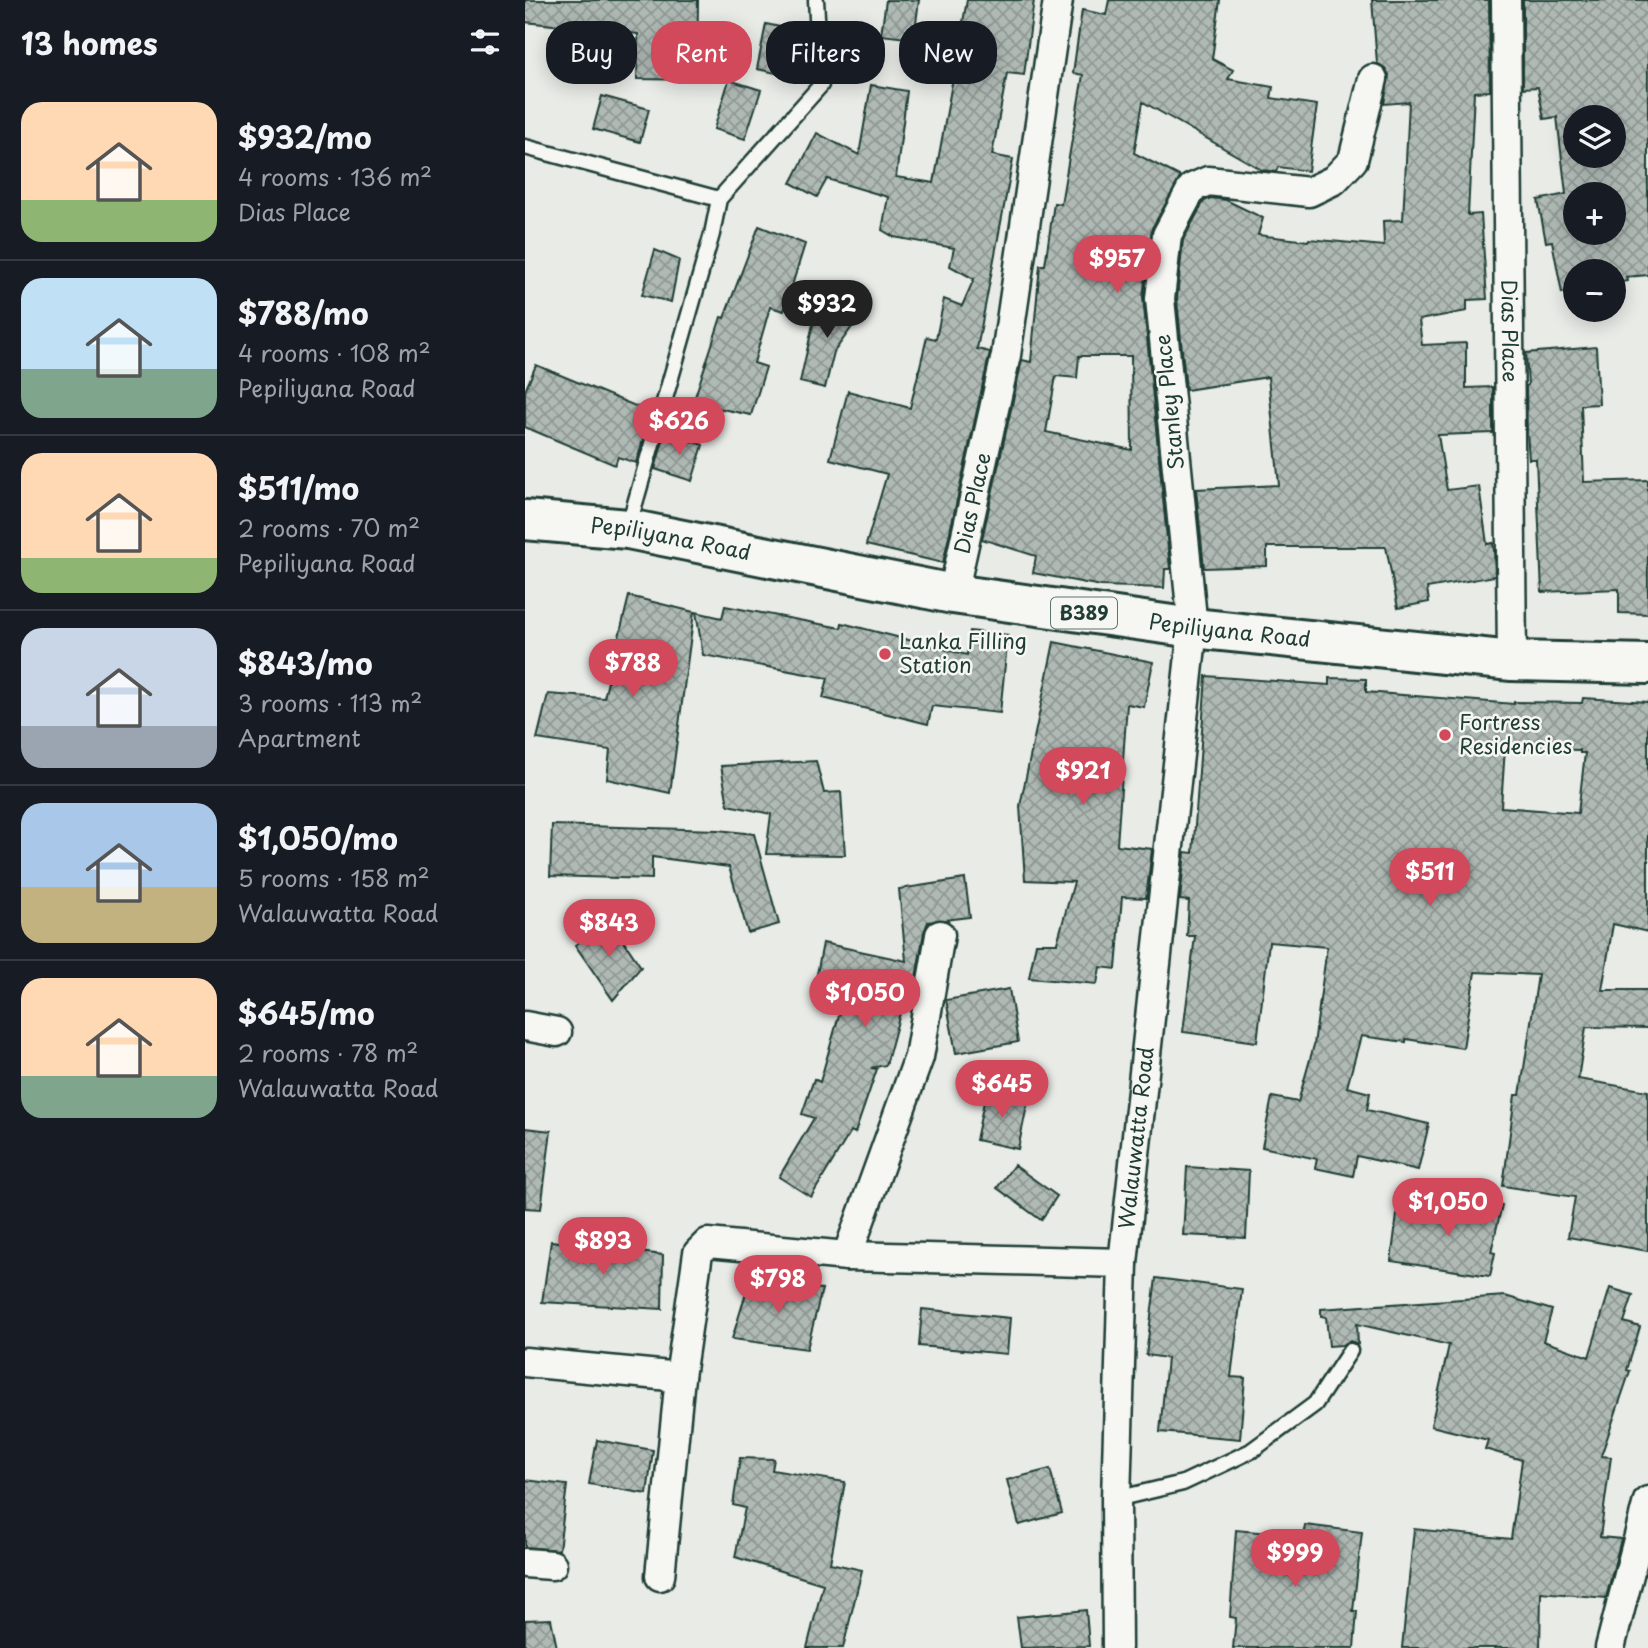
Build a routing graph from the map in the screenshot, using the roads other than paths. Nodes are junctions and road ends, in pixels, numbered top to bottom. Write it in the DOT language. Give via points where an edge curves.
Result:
graph roads {
  1 [pos="816,0"];
  2 [pos="1058,0"];
  3 [pos="1506,0"];
  4 [pos="1373,79"];
  5 [pos="525,147"];
  6 [pos="719,199"];
  7 [pos="525,520"];
  8 [pos="628,529"];
  9 [pos="953,594"];
  10 [pos="1193,628"];
  11 [pos="1512,661"];
  12 [pos="1648,664"];
  13 [pos="940,936"];
  14 [pos="525,1026"];
  15 [pos="557,1032"];
  16 [pos="847,1256"];
  17 [pos="1123,1263"];
  18 [pos="1350,1351"];
  19 [pos="525,1362"];
  20 [pos="680,1377"];
  21 [pos="1116,1499"];
  22 [pos="1648,1501"];
  23 [pos="1644,1537"];
  24 [pos="660,1576"];
  25 [pos="1117,1648"];
  26 [pos="1611,1648"];
  1 -- 6 [label="lane" via="821,85"];
  2 -- 9 [label="street, Dias Place" via="1006,355"];
  3 -- 11 [label="street, Dias Place"];
  4 -- 10 [label="street, Stanley Place" via="1353,160 1334,180 1309,192 1208,181 1192,188 1167,234 1160,299"];
  5 -- 6 [label="lane"];
  6 -- 8 [label="lane"];
  7 -- 8 [label="main road, Pepiliyana Road / B389"];
  8 -- 9 [label="main road, Pepiliyana Road / B389"];
  9 -- 10 [label="main road, Pepiliyana Road / B389"];
  10 -- 11 [label="main road, Pepiliyana Road / B389"];
  10 -- 17 [label="street, Walauwatta Road"];
  11 -- 12 [label="main road, Pepiliyana Road / B389"];
  13 -- 16 [label="street" via="919,1056"];
  14 -- 15 [label="street"];
  16 -- 17 [label="street"];
  16 -- 20 [label="street" via="708,1243 698,1253"];
  17 -- 21 [label="street, Walauwatta Road"];
  18 -- 21 [label="lane" via="1315,1404 1251,1451 1183,1483"];
  19 -- 20 [label="street"];
  20 -- 24 [label="street"];
  21 -- 25 [label="street, Walauwatta Road"];
  22 -- 23 [label="street"];
  23 -- 26 [label="street"];
}
